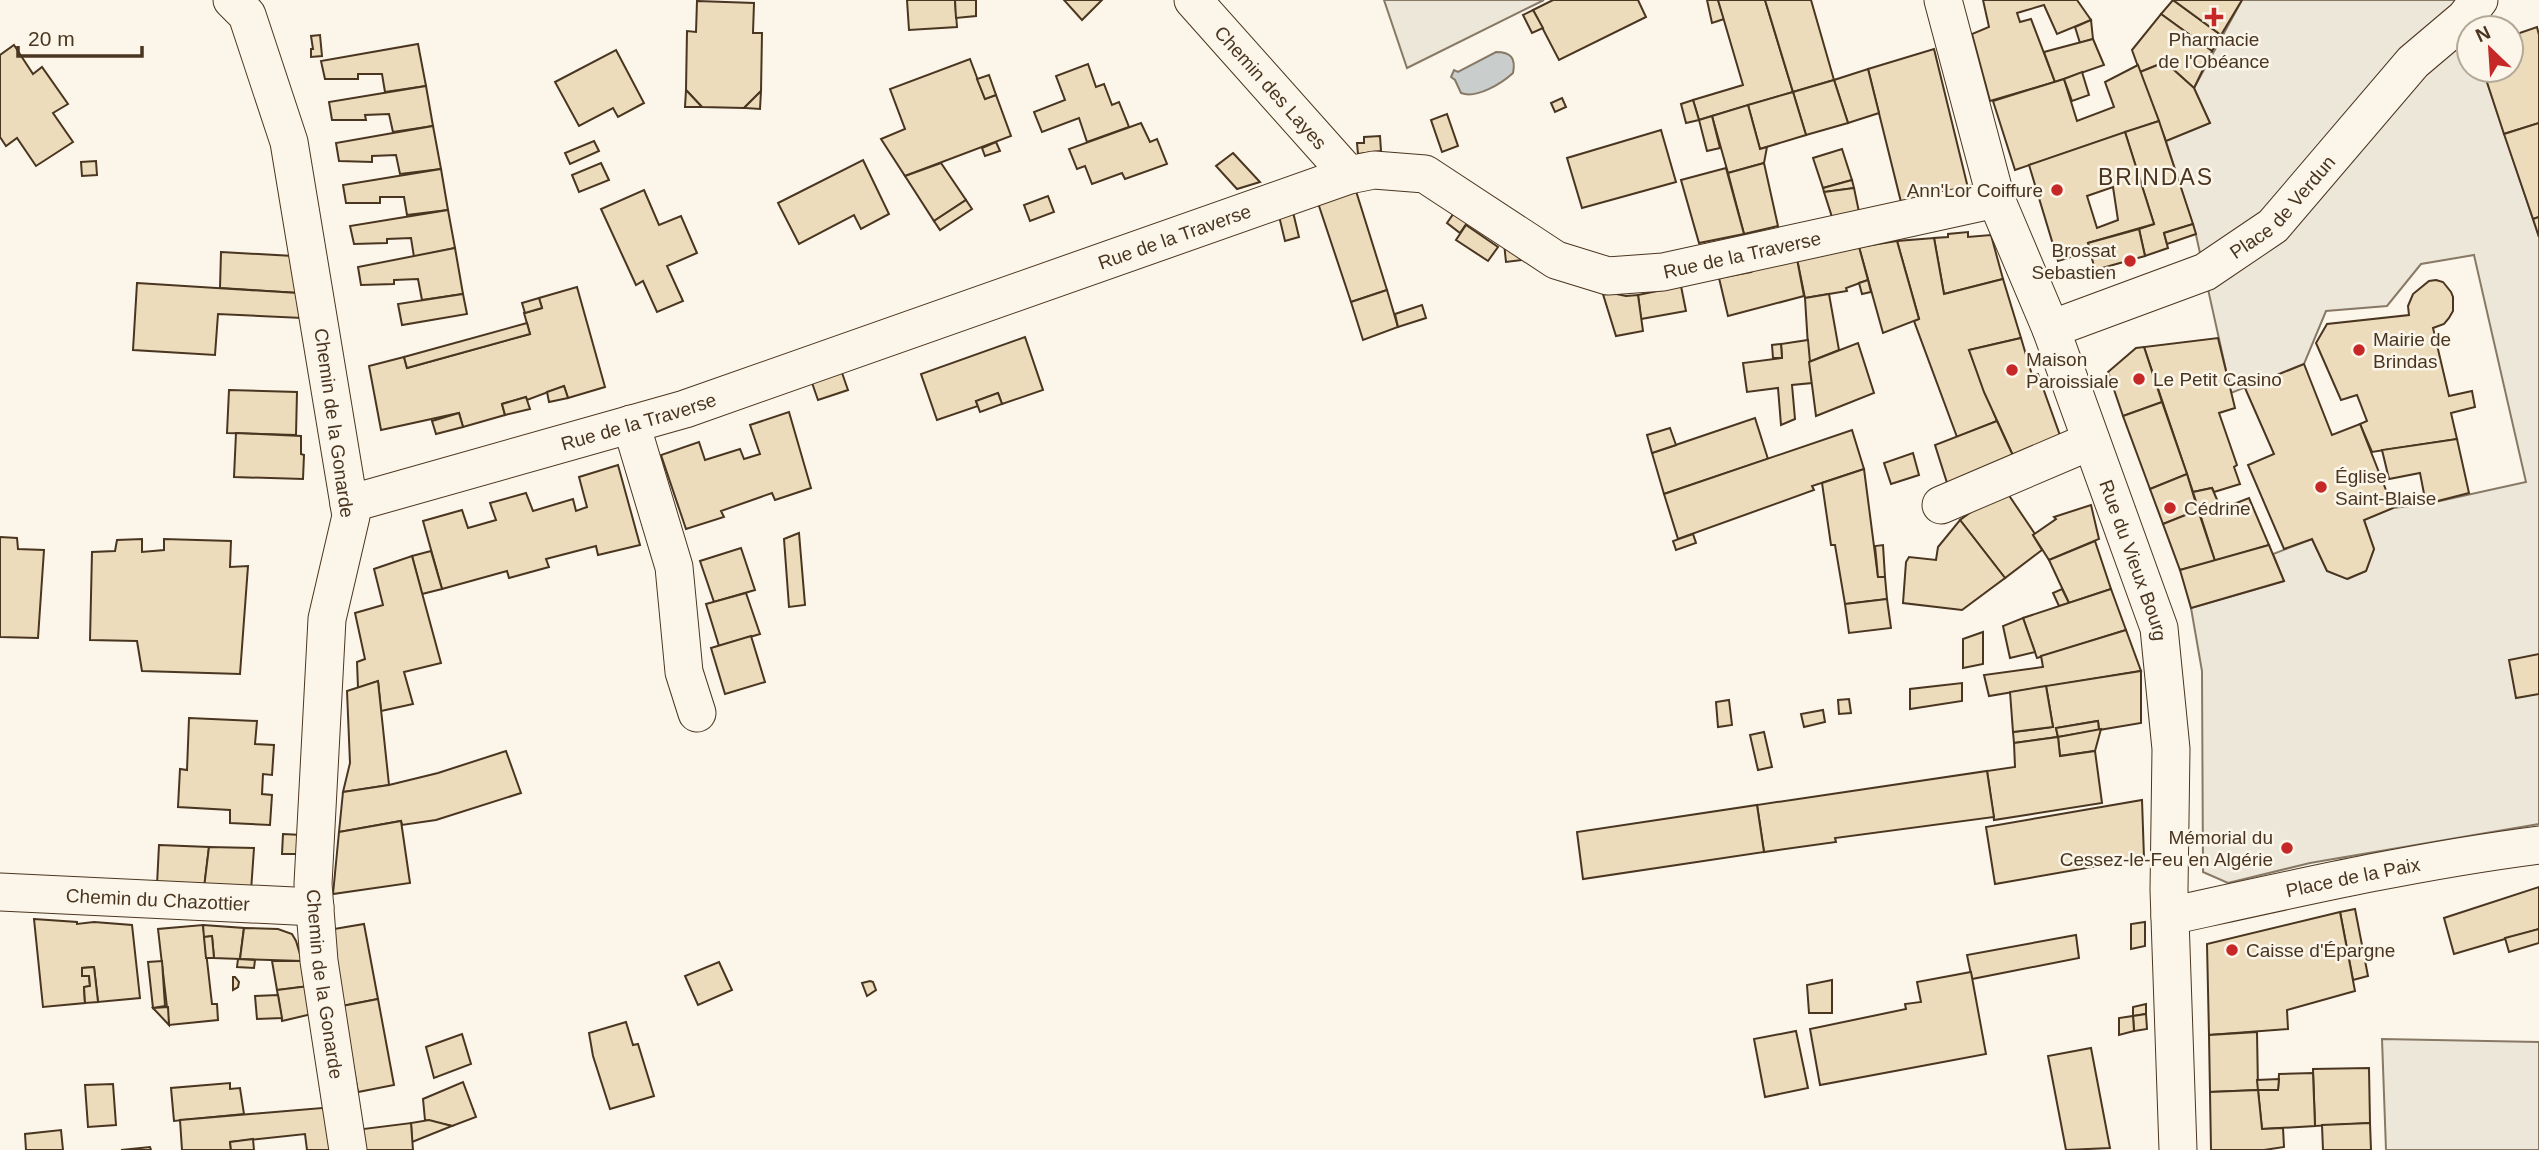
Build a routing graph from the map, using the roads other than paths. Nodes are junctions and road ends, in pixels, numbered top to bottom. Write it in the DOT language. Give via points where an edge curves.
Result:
graph roads {
  1 [pos="232,0"];
  2 [pos="1193,0"];
  3 [pos="1943,0"];
  4 [pos="2472,9"];
  5 [pos="1349,175"];
  6 [pos="1996,199"];
  7 [pos="2051,329"];
  8 [pos="631,424"];
  9 [pos="2091,441"];
  10 [pos="349,504"];
  11 [pos="1941,505"];
  12 [pos="697,713"];
  13 [pos="2539,845"];
  14 [pos="0,892"];
  15 [pos="315,907"];
  16 [pos="2170,916"];
  17 [pos="348,1150"];
  18 [pos="2178,1150"];
  1 -- 10 [label="street, Chemin de la Gonarde" via="247,15 289,142"];
  2 -- 5 [label="street, Chemin des Layes"];
  3 -- 6 [label="street, Rue du Vieux Bourg"];
  4 -- 7 [label="street, Place de Verdun" via="2413,62 2273,226 2205,272"];
  5 -- 6 [label="street, Rue de la Traverse" via="1374,170 1425,174 1556,260 1608,276 1662,272"];
  5 -- 8 [label="street, Rue de la Traverse" via="685,409"];
  6 -- 7 [label="street, Rue du Vieux Bourg"];
  7 -- 9 [label="street, Rue du Vieux Bourg"];
  8 -- 10 [label="street, Rue de la Traverse"];
  8 -- 12 [label="street" via="674,567 684,672"];
  9 -- 11 [label="street"];
  9 -- 16 [label="street, Rue du Vieux Bourg" via="2159,628 2171,749"];
  10 -- 15 [label="street, Chemin de la Gonarde" via="351,516 327,619"];
  13 -- 16 [label="street, Place de la Paix" via="2368,872"];
  14 -- 15 [label="street, Chemin du Chazottier"];
  15 -- 17 [label="street, Chemin de la Gonarde"];
  16 -- 18 [label="street, Rue du Vieux Bourg"];
}
